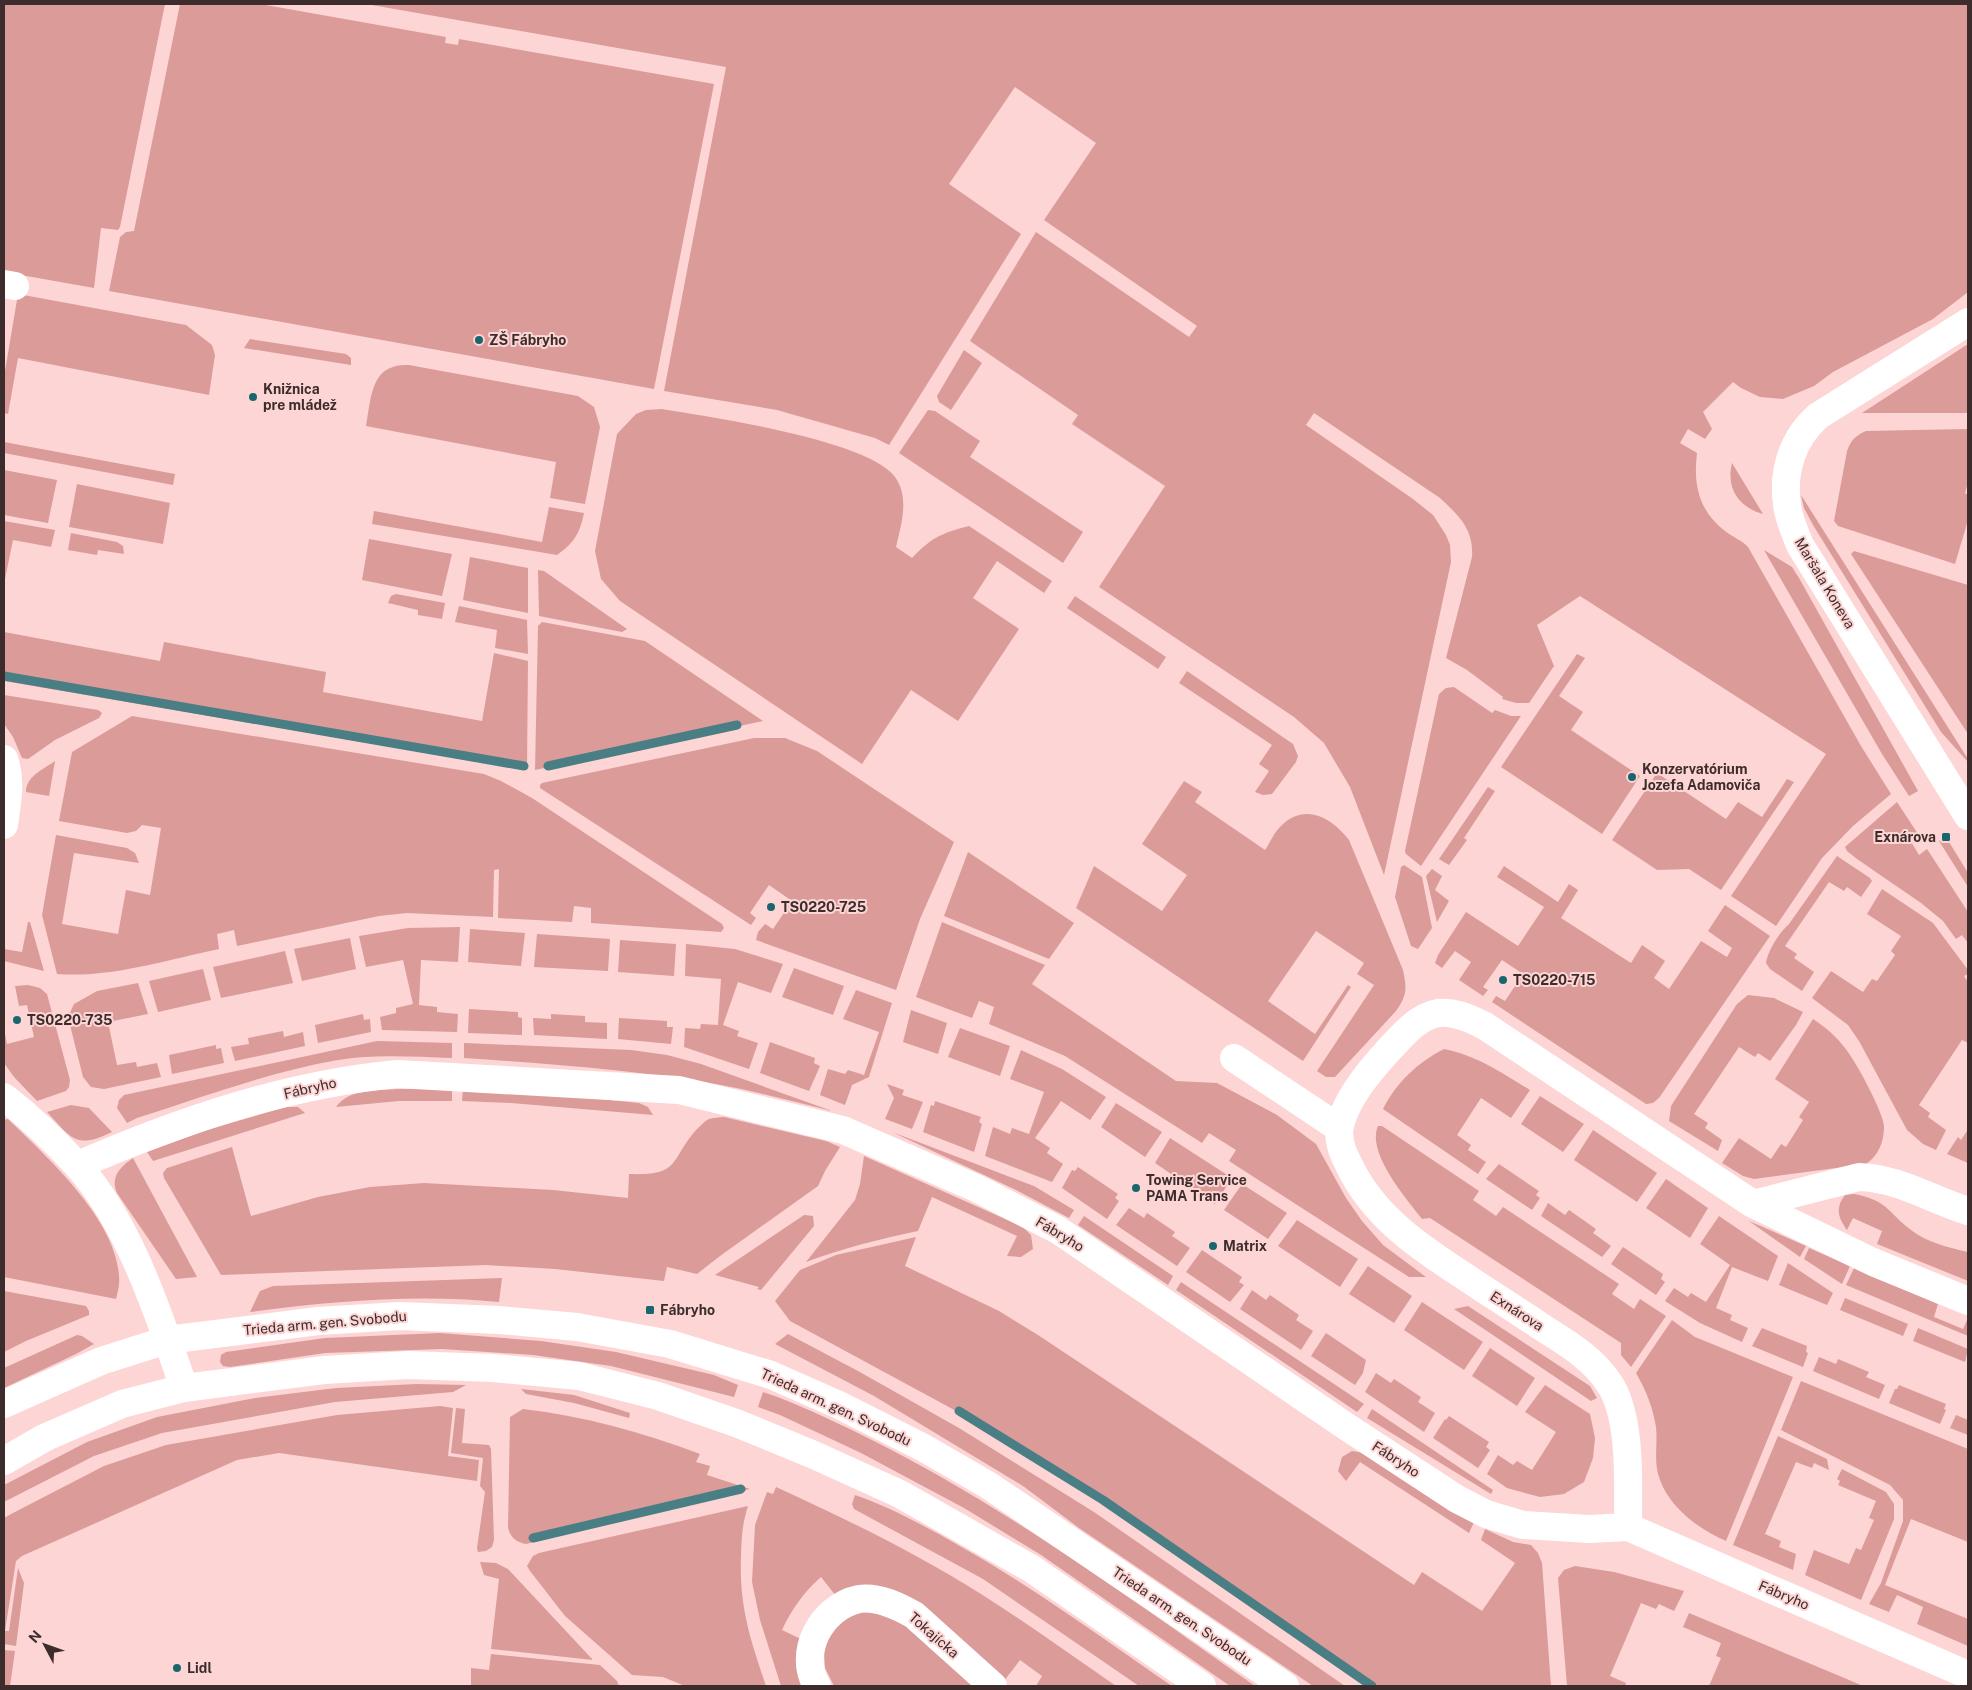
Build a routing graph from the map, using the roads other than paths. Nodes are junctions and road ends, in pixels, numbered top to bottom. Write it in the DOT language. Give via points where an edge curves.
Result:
graph roads {
  1 [pos="1968,322"];
  2 [pos="4,759"];
  3 [pos="1957,783"];
  4 [pos="1968,816"];
  5 [pos="4,825"];
  6 [pos="1234,1058"];
  7 [pos="4,1098"];
  8 [pos="1339,1128"];
  9 [pos="78,1166"];
  10 [pos="1753,1204"];
  11 [pos="1968,1211"];
  12 [pos="1968,1301"];
  13 [pos="167,1340"];
  14 [pos="184,1388"];
  15 [pos="4,1404"];
  16 [pos="4,1461"];
  17 [pos="1628,1527"];
  18 [pos="1968,1675"];
  19 [pos="817,1686"];
  20 [pos="993,1686"];
  21 [pos="1202,1686"];
  22 [pos="1285,1686"];
  1 -- 3 [label="street, Maršala Koneva" via="1806,426 1790,456 1786,486 1786,504 1800,545"];
  2 -- 5 [label="street" via="9,787"];
  3 -- 4 [label="street, Maršala Koneva"];
  6 -- 8 [label="street"];
  7 -- 9 [label="street" via="23,1112"];
  8 -- 10 [label="street" via="1366,1076 1404,1033 1436,1012 1453,1012 1485,1026"];
  8 -- 17 [label="street, Exnárova" via="1342,1151 1353,1174 1390,1222 1414,1242 1582,1354 1610,1383 1623,1421"];
  9 -- 13 [label="street" via="122,1231"];
  9 -- 17 [label="street, Fábryho" via="225,1109 355,1078 398,1074 679,1090 843,1130 976,1188 1058,1230 1347,1427 1457,1499 1486,1514 1523,1525 1589,1529"];
  10 -- 11 [label="street" via="1859,1177 1871,1177 1891,1181"];
  10 -- 12 [label="street" via="1873,1262"];
  13 -- 14 [label="street"];
  13 -- 15 [label="street, Trieda arm. gen. Svobodu" via="100,1361"];
  13 -- 22 [label="street, Trieda arm. gen. Svobodu" via="318,1321 400,1316 499,1320 577,1327 670,1344 755,1369 839,1405 924,1448 988,1486"];
  14 -- 16 [label="street" via="122,1404 44,1438"];
  14 -- 21 [label="street" via="324,1370 408,1365 579,1376 658,1396 742,1425 900,1494 1032,1568"];
  17 -- 18 [label="street, Fábryho"];
  19 -- 20 [label="street, Tokajícka" via="809,1663 816,1633 837,1609 861,1599 899,1606"];
}
